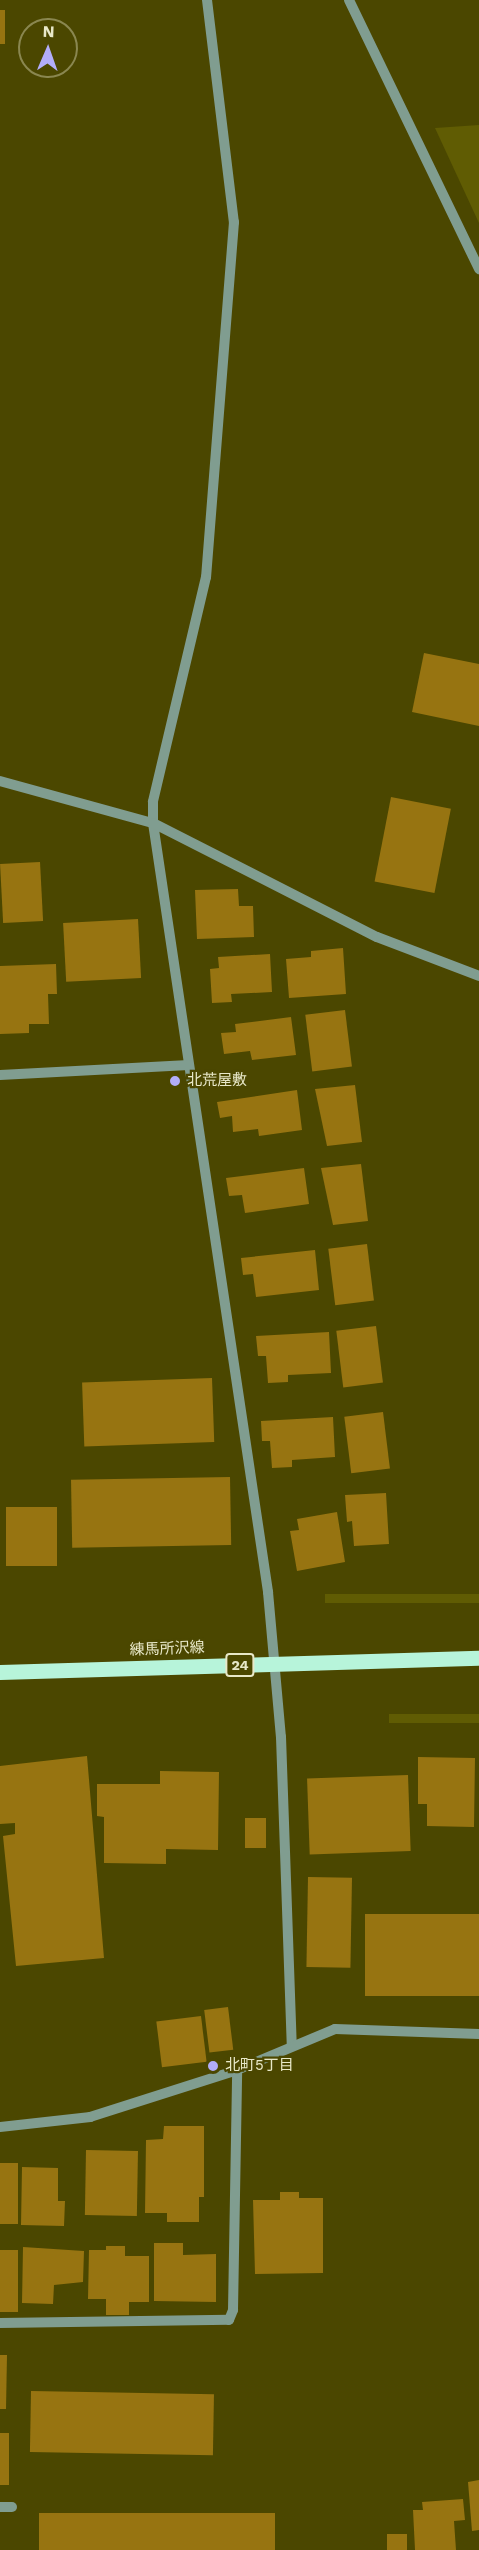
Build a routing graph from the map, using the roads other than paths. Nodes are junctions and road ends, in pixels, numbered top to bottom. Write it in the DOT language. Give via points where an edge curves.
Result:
graph roads {
  1 [pos="207,0"];
  2 [pos="349,0"];
  3 [pos="479,269"];
  4 [pos="0,781"];
  5 [pos="153,823"];
  6 [pos="479,976"];
  7 [pos="189,1065"];
  8 [pos="0,1075"];
  9 [pos="479,1658"];
  10 [pos="276,1664"];
  11 [pos="0,1672"];
  12 [pos="479,2034"];
  13 [pos="292,2045"];
  14 [pos="237,2070"];
  15 [pos="0,2127"];
  16 [pos="0,2323"];
  17 [pos="0,2507"];
  18 [pos="12,2507"];
  1 -- 5 [label="street" via="234,222 206,577 153,802"];
  2 -- 3 [label="street"];
  4 -- 5 [label="street"];
  5 -- 6 [label="street" via="377,937"];
  5 -- 7 [label="street"];
  7 -- 8 [label="street"];
  7 -- 10 [label="street"];
  9 -- 10 [label="main road, 練馬所沢線 / 24"];
  10 -- 11 [label="main road, 練馬所沢線 / 24"];
  10 -- 13 [label="street"];
  12 -- 13 [label="street" via="335,2029"];
  13 -- 14 [label="street"];
  14 -- 15 [label="street" via="90,2117"];
  14 -- 16 [label="street" via="233,2310 229,2320"];
  17 -- 18 [label="street"];
}
